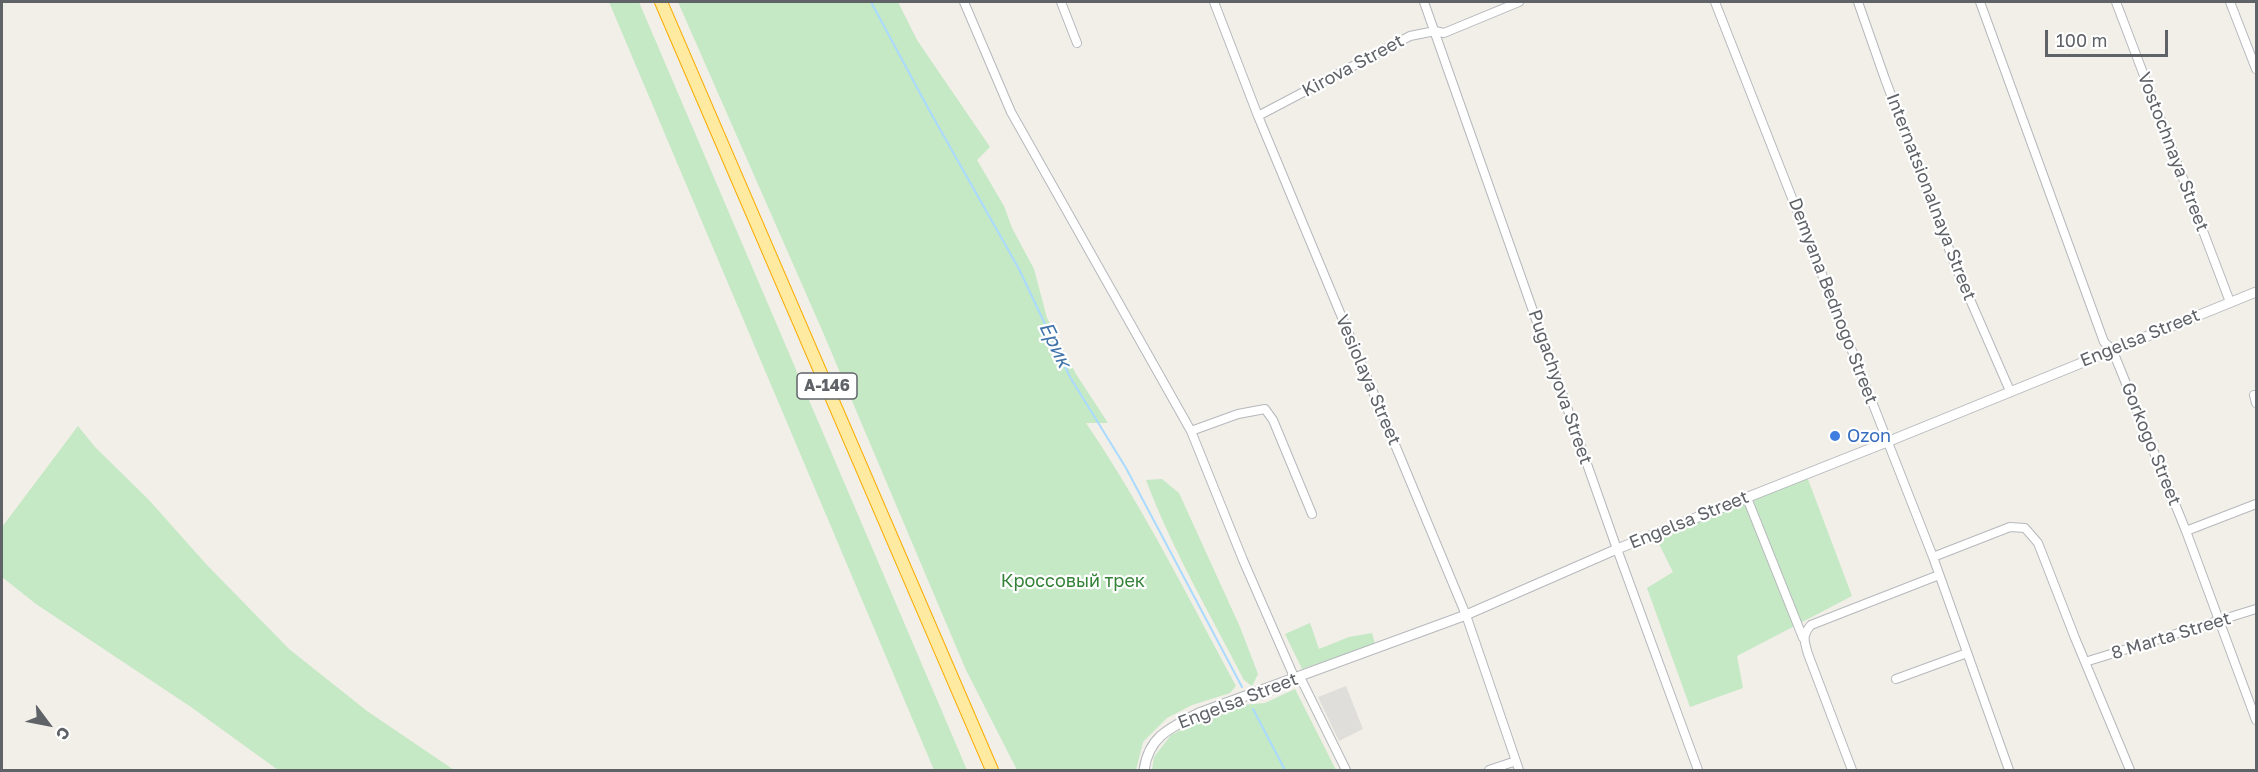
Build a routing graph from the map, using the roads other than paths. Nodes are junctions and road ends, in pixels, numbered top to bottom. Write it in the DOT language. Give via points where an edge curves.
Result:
graph roads {
  1 [pos="660,2"];
  2 [pos="964,2"];
  3 [pos="1061,2"];
  4 [pos="1214,2"];
  5 [pos="1424,2"];
  6 [pos="1518,2"];
  7 [pos="1715,2"];
  8 [pos="1858,2"];
  9 [pos="1980,2"];
  10 [pos="2116,2"];
  11 [pos="2230,2"];
  12 [pos="1435,31"];
  13 [pos="1077,43"];
  14 [pos="2256,69"];
  15 [pos="1258,116"];
  16 [pos="2256,292"];
  17 [pos="2230,302"];
  18 [pos="2112,349"];
  19 [pos="2010,391"];
  20 [pos="1191,431"];
  21 [pos="1887,442"];
  22 [pos="1747,498"];
  23 [pos="2256,504"];
  24 [pos="1312,514"];
  25 [pos="2186,531"];
  26 [pos="1617,549"];
  27 [pos="1933,557"];
  28 [pos="1939,575"];
  29 [pos="2256,609"];
  30 [pos="1466,615"];
  31 [pos="2220,621"];
  32 [pos="1803,639"];
  33 [pos="1967,653"];
  34 [pos="2085,662"];
  35 [pos="1298,678"];
  36 [pos="1896,679"];
  37 [pos="2256,720"];
  38 [pos="1516,761"];
  39 [pos="992,771"];
  40 [pos="1144,771"];
  41 [pos="1346,771"];
  42 [pos="1489,771"];
  43 [pos="1519,771"];
  44 [pos="1698,771"];
  45 [pos="1852,771"];
  46 [pos="2009,771"];
  47 [pos="2130,771"];
  1 -- 39 [label="highway, А-146"];
  2 -- 20 [label="street" via="1011,112"];
  3 -- 13 [label="street"];
  4 -- 15 [label="street, Vesiolaya Street"];
  5 -- 12 [label="street, Pugachyova Street"];
  6 -- 12 [label="street, Kirova Street" via="1444,33"];
  7 -- 21 [label="street, Demyana Bednogo Street"];
  8 -- 19 [label="street, Internatsionalnaya Street" via="1955,265"];
  9 -- 18 [label="street, Gorkogo Street" via="2104,342"];
  10 -- 17 [label="street, Vostochnaya Street"];
  11 -- 14 [label="street"];
  12 -- 15 [label="street, Kirova Street" via="1410,36"];
  12 -- 26 [label="street, Pugachyova Street"];
  15 -- 30 [label="street, Vesiolaya Street"];
  16 -- 17 [label="street, Engelsa Street"];
  17 -- 18 [label="street, Engelsa Street"];
  18 -- 19 [label="street, Engelsa Street"];
  18 -- 25 [label="street, Gorkogo Street"];
  19 -- 21 [label="street, Engelsa Street"];
  20 -- 24 [label="street" via="1265,409"];
  20 -- 35 [label="street" via="1243,560"];
  21 -- 22 [label="street, Engelsa Street"];
  21 -- 27 [label="street, Demyana Bednogo Street"];
  22 -- 26 [label="street, Engelsa Street"];
  22 -- 32 [label="street"];
  23 -- 25 [label="street"];
  25 -- 31 [label="street, Gorkogo Street"];
  26 -- 30 [label="street, Engelsa Street"];
  26 -- 44 [label="street, Pugachyova Street"];
  27 -- 28 [label="street, Demyana Bednogo Street"];
  27 -- 34 [label="street" via="2010,527 2025,528 2038,543"];
  28 -- 32 [label="street" via="1811,625"];
  28 -- 33 [label="street, Demyana Bednogo Street"];
  29 -- 31 [label="street, 8 Marta Street"];
  30 -- 35 [label="street, Engelsa Street"];
  30 -- 38 [label="street, Vesiolaya Street"];
  31 -- 34 [label="street, 8 Marta Street"];
  31 -- 37 [label="street, Gorkogo Street"];
  32 -- 45 [label="street"];
  33 -- 36 [label="street"];
  33 -- 46 [label="street, Demyana Bednogo Street"];
  34 -- 47 [label="street"];
  35 -- 40 [label="street, Engelsa Street" via="1198,713 1170,727 1146,755"];
  35 -- 41 [label="street"];
  38 -- 42 [label="street"];
  38 -- 43 [label="street, Vesiolaya Street"];
}
